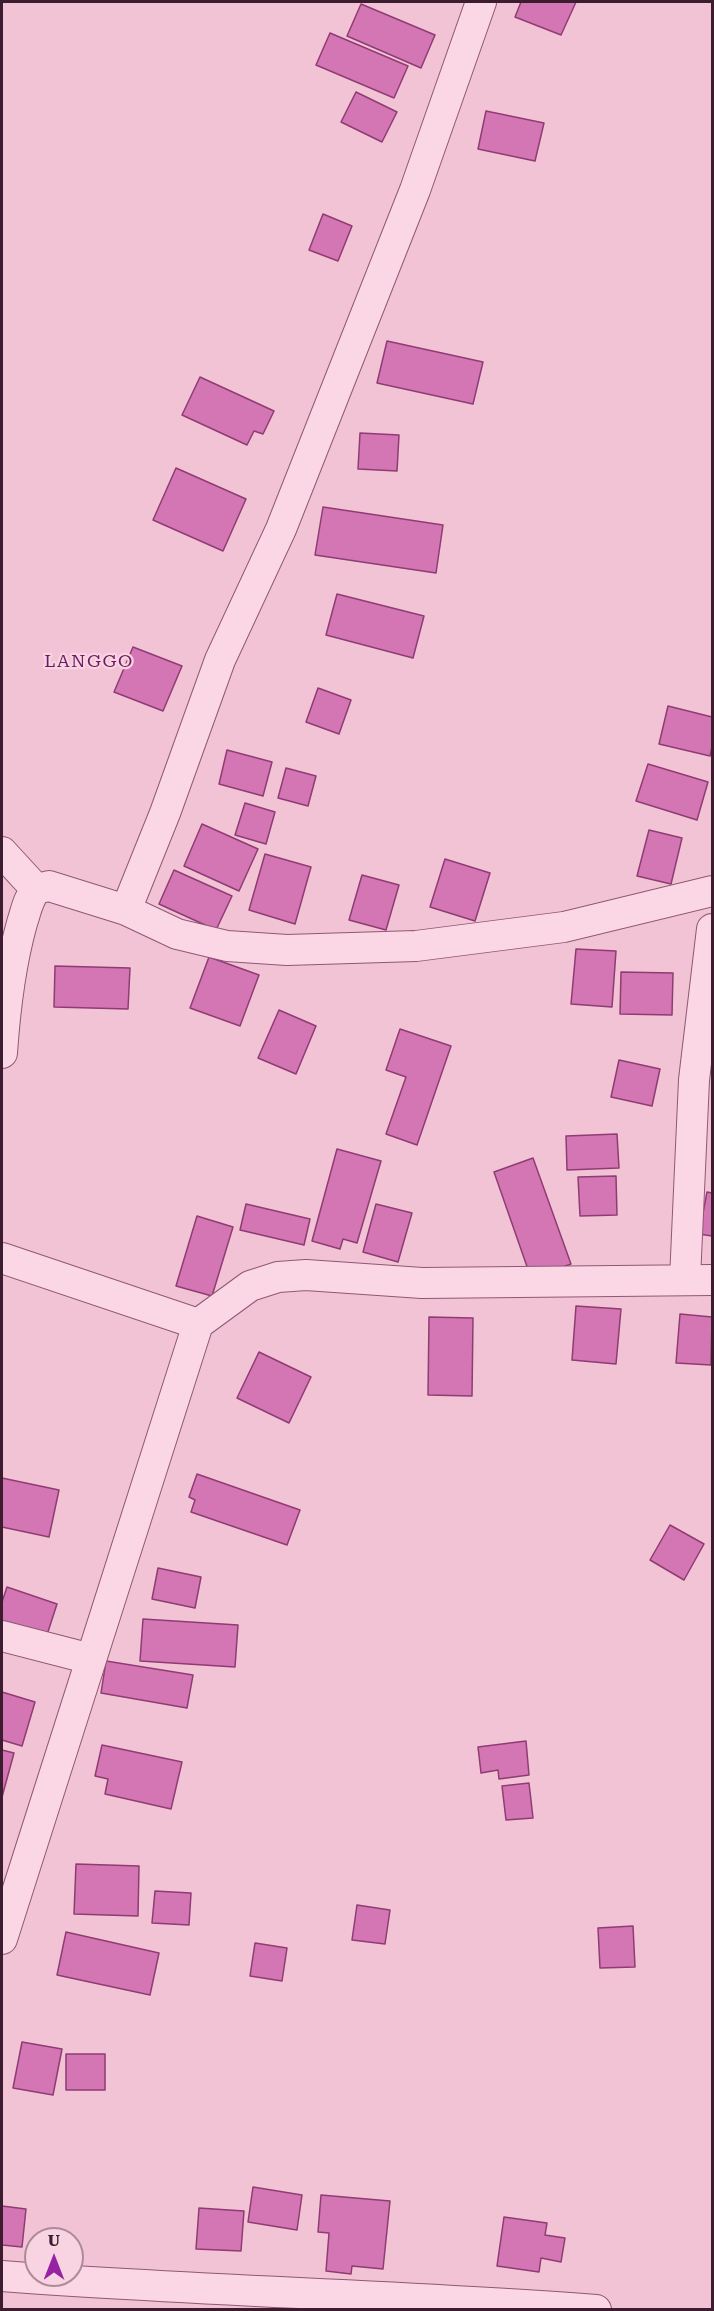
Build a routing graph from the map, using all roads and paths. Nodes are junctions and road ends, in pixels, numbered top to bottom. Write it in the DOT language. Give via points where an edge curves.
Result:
graph roads {
  1 [pos="481,2"];
  2 [pos="2,852"];
  3 [pos="36,889"];
  4 [pos="712,891"];
  5 [pos="126,910"];
  6 [pos="712,929"];
  7 [pos="9,946"];
  8 [pos="2,1053"];
  9 [pos="2,1258"];
  10 [pos="699,1280"];
  11 [pos="198,1324"];
  12 [pos="2,1636"];
  13 [pos="92,1659"];
  14 [pos="2,1940"];
  15 [pos="2,2276"];
  16 [pos="459,2304"];
  17 [pos="596,2310"];
  1 -- 5 [label="street" via="407,212 281,529 220,660"];
  2 -- 3 [label="street"];
  3 -- 5 [label="street" via="49,886"];
  3 -- 7 [label="street"];
  4 -- 5 [label="street" via="564,927 416,946 286,950 227,946 177,934"];
  6 -- 10 [label="street" via="693,1080"];
  7 -- 8 [label="street"];
  9 -- 11 [label="street"];
  10 -- 11 [label="street" via="422,1283 306,1275 278,1277 250,1286"];
  11 -- 13 [label="street"];
  12 -- 13 [label="street"];
  13 -- 14 [label="street"];
  15 -- 16 [label="street"];
  16 -- 17 [label="street"];
}
